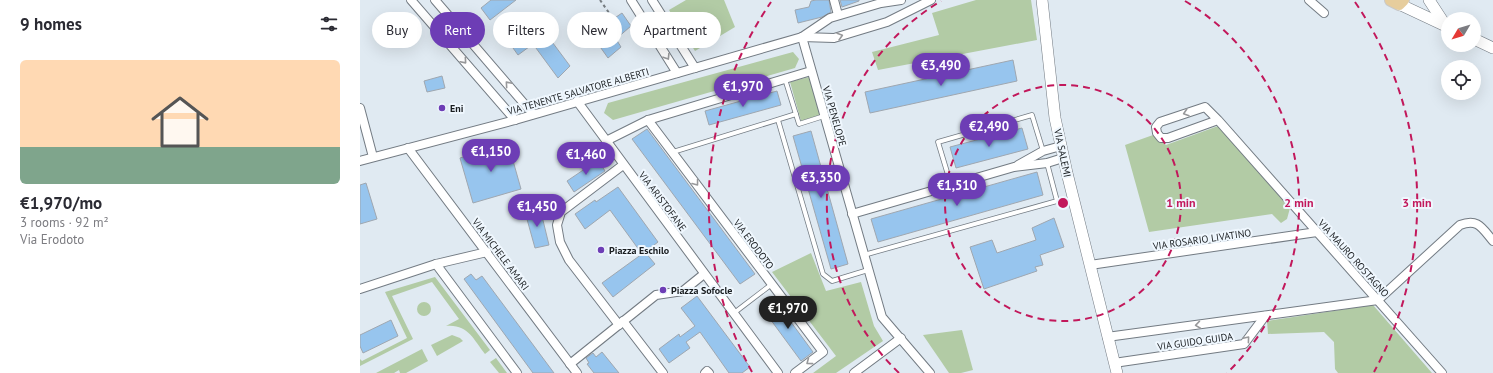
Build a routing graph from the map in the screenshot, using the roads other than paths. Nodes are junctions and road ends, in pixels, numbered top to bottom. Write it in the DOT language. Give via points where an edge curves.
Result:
graph roads {
  1 [pos="411,0"];
  2 [pos="434,0"];
  3 [pos="631,0"];
  4 [pos="652,0"];
  5 [pos="834,0"];
  6 [pos="901,0"];
  7 [pos="931,0"];
  8 [pos="1042,0"];
  9 [pos="1309,0"];
  10 [pos="1428,0"];
  11 [pos="1398,1"];
  12 [pos="1324,13"];
  13 [pos="838,15"];
  14 [pos="1441,18"];
  15 [pos="1441,24"];
  16 [pos="802,37"];
  17 [pos="1481,42"];
  18 [pos="1493,48"];
  19 [pos="695,68"];
  20 [pos="811,71"];
  21 [pos="676,73"];
  22 [pos="785,79"];
  23 [pos="577,101"];
  24 [pos="360,108"];
  25 [pos="533,114"];
  26 [pos="796,114"];
  27 [pos="824,116"];
  28 [pos="515,120"];
  29 [pos="648,120"];
  30 [pos="778,120"];
  31 [pos="1218,120"];
  32 [pos="606,141"];
  33 [pos="1061,146"];
  34 [pos="408,148"];
  35 [pos="1043,151"];
  36 [pos="673,152"];
  37 [pos="373,158"];
  38 [pos="1063,158"];
  39 [pos="360,161"];
  40 [pos="1047,163"];
  41 [pos="624,164"];
  42 [pos="1014,167"];
  43 [pos="951,185"];
  44 [pos="852,214"];
  45 [pos="1317,232"];
  46 [pos="1493,241"];
  47 [pos="487,252"];
  48 [pos="864,255"];
  49 [pos="436,264"];
  50 [pos="1090,265"];
  51 [pos="868,270"];
  52 [pos="704,274"];
  53 [pos="772,284"];
  54 [pos="360,289"];
  55 [pos="1378,300"];
  56 [pos="733,313"];
  57 [pos="1265,316"];
  58 [pos="621,323"];
  59 [pos="1107,337"];
  60 [pos="901,338"];
  61 [pos="570,364"];
  62 [pos="1115,368"];
  63 [pos="517,373"];
  64 [pos="577,373"];
  65 [pos="663,373"];
  66 [pos="705,373"];
  67 [pos="709,373"];
  68 [pos="778,373"];
  69 [pos="795,373"];
  70 [pos="854,373"];
  71 [pos="930,373"];
  72 [pos="1442,373"];
  1 -- 28 [label="street, one-way"];
  25 -- 2 [label="street, one-way"];
  3 -- 21 [label="street, one-way"];
  4 -- 19 [label="street"];
  5 -- 13 [label="street"];
  6 -- 13 [label="street, VIA TENENTE SALVATORE ALBERTI"];
  16 -- 7 [label="street, VIA TENENTE SALVATORE ALBERTI, one-way" via="834,38 887,22"];
  8 -- 33 [label="street, VIA SALEMI" via="1055,118"];
  9 -- 12 [label="street"];
  10 -- 14 [label="street"];
  11 -- 15 [label="street"];
  13 -- 16 [label="street, VIA TENENTE SALVATORE ALBERTI"];
  16 -- 19 [label="street, VIA TENENTE SALVATORE ALBERTI"];
  16 -- 20 [label="street, VIA PENELOPE"];
  17 -- 18 [label="street"];
  19 -- 21 [label="street, VIA TENENTE SALVATORE ALBERTI"];
  20 -- 22 [label="street"];
  20 -- 27 [label="street, VIA PENELOPE"];
  21 -- 23 [label="street, VIA TENENTE SALVATORE ALBERTI"];
  22 -- 26 [label="lane"];
  22 -- 29 [label="street"];
  23 -- 25 [label="street, VIA TENENTE SALVATORE ALBERTI"];
  23 -- 32 [label="street, VIA ARISTOFANE"];
  24 -- 37 [label="street"];
  25 -- 28 [label="street, VIA TENENTE SALVATORE ALBERTI"];
  26 -- 27 [label="lane" via="799,124"];
  26 -- 30 [label="lane"];
  27 -- 44 [label="street, VIA PENELOPE"];
  28 -- 34 [label="street, VIA TENENTE SALVATORE ALBERTI"];
  29 -- 32 [label="street"];
  29 -- 36 [label="street, VIA ERODOTO"];
  30 -- 36 [label="lane"];
  30 -- 51 [label="lane" via="823,274 832,281"];
  31 -- 31 [label="street, VIA MAURO ROSTAGNO, one-way" via="1205,107 1160,122 1156,127 1161,138 1168,138"];
  31 -- 45 [label="street, VIA MAURO ROSTAGNO"];
  32 -- 41 [label="street, VIA ARISTOFANE"];
  33 -- 35 [label="street"];
  33 -- 38 [label="street, VIA SALEMI"];
  34 -- 37 [label="street, VIA TENENTE SALVATORE ALBERTI"];
  34 -- 47 [label="street, VIA MICHELE AMARI"];
  35 -- 42 [label="street"];
  35 -- 43 [label="lane" via="1032,115 938,142"];
  36 -- 53 [label="street, VIA ERODOTO, one-way"];
  37 -- 39 [label="street, VIA TENENTE SALVATORE ALBERTI"];
  38 -- 40 [label="street"];
  38 -- 50 [label="street, VIA SALEMI"];
  40 -- 42 [label="street"];
  40 -- 48 [label="lane" via="1057,201"];
  41 -- 52 [label="street, VIA ARISTOFANE"];
  41 -- 58 [label="street" via="561,212 558,225 560,242 569,260"];
  42 -- 43 [label="street"];
  43 -- 44 [label="street"];
  44 -- 48 [label="street, VIA PENELOPE"];
  45 -- 50 [label="street, VIA ROSARIO LIVATINO"];
  45 -- 55 [label="street, VIA MAURO ROSTAGNO"];
  46 -- 55 [label="street" via="1478,224 1470,222 1460,225"];
  47 -- 49 [label="street"];
  47 -- 61 [label="street, VIA MICHELE AMARI"];
  48 -- 51 [label="street, VIA PENELOPE"];
  49 -- 54 [label="street"];
  49 -- 63 [label="street"];
  50 -- 59 [label="street, VIA SALEMI"];
  51 -- 60 [label="street, VIA PENELOPE" via="882,317"];
  52 -- 56 [label="street, VIA ARISTOFANE"];
  52 -- 58 [label="street" via="683,290 656,295"];
  53 -- 56 [label="lane"];
  53 -- 69 [label="street, VIA ERODOTO, one-way" via="823,352"];
  55 -- 57 [label="street, VIA GUIDO GUIDA"];
  55 -- 72 [label="street, VIA MAURO ROSTAGNO"];
  56 -- 68 [label="street, VIA ARISTOFANE"];
  57 -- 59 [label="street, VIA GUIDO GUIDA, one-way"];
  62 -- 57 [label="street, VIA GUIDO GUIDA, one-way" via="1244,344"];
  58 -- 61 [label="street"];
  58 -- 65 [label="street"];
  59 -- 62 [label="street, VIA SALEMI"];
  60 -- 70 [label="street"];
  60 -- 71 [label="street, VIA PENELOPE"];
  61 -- 64 [label="street, VIA MICHELE AMARI"];
  66 -- 67 [label="street"];
}
